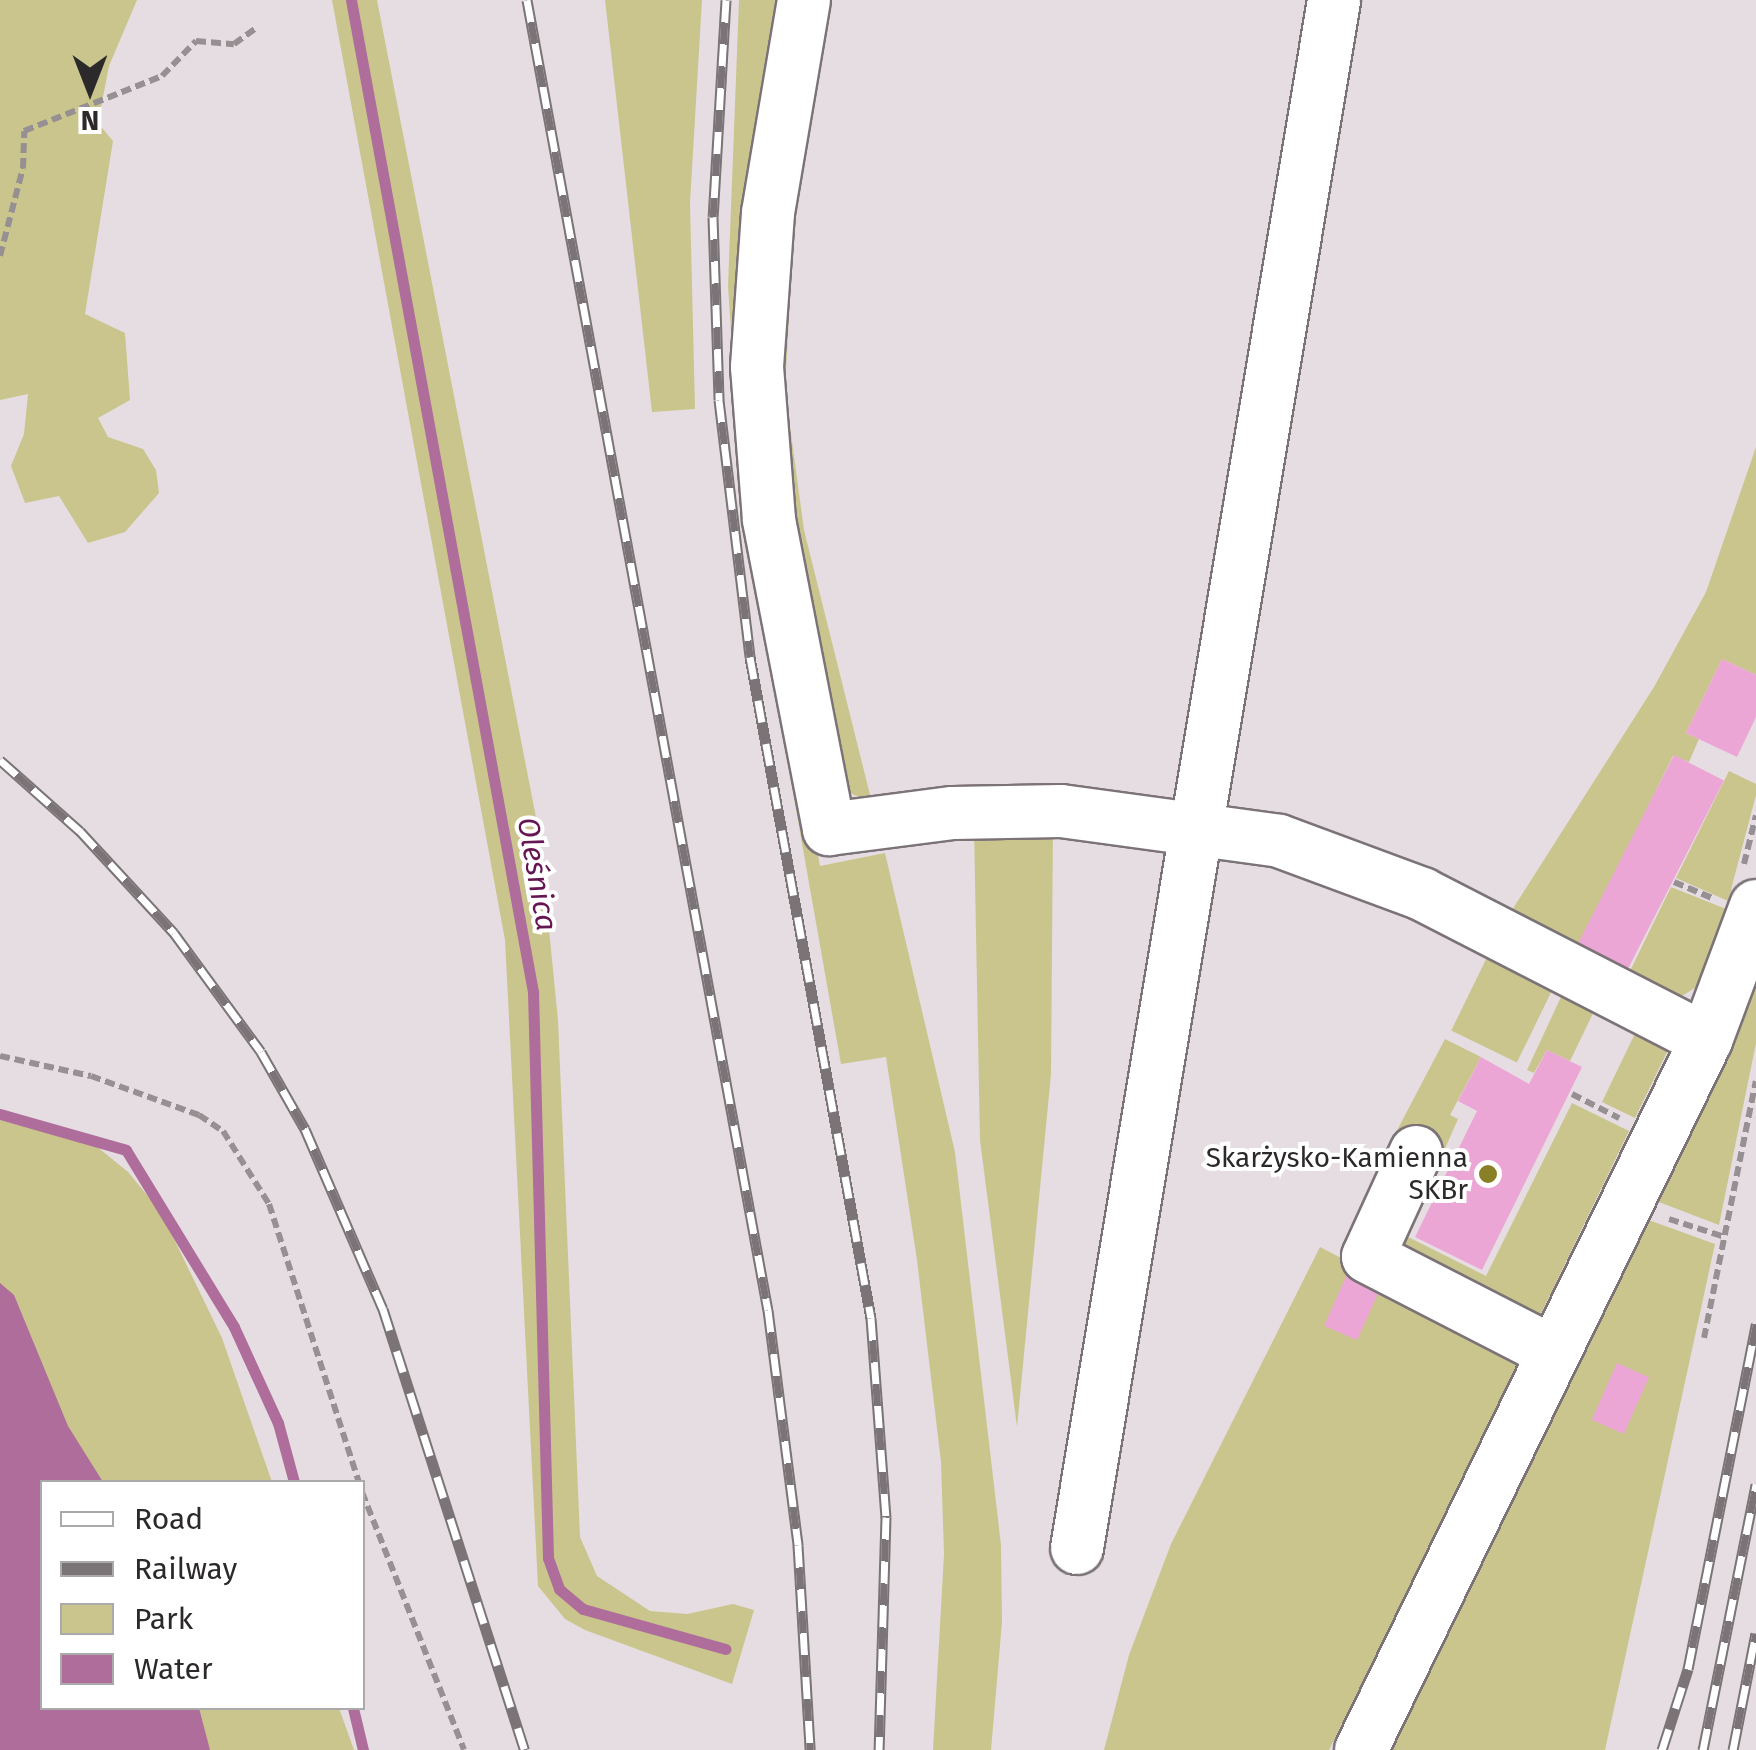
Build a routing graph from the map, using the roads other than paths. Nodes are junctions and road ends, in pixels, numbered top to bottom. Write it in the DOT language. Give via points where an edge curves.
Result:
graph roads {
  1 [pos="804,0"];
  2 [pos="1334,0"];
  3 [pos="1198,828"];
  4 [pos="1736,903"];
  5 [pos="1706,1040"];
  6 [pos="1416,1152"];
  7 [pos="1554,1352"];
  8 [pos="1077,1548"];
  9 [pos="1361,1750"];
  1 -- 3 [label="lane" via="768,213 757,367 769,520 829,830 954,813 1061,811"];
  2 -- 3 [label="lane"];
  3 -- 5 [label="lane" via="1279,841 1422,894"];
  3 -- 8 [label="lane"];
  4 -- 5 [label="lane"];
  5 -- 7 [label="lane"];
  6 -- 7 [label="lane" via="1368,1256"];
  7 -- 9 [label="lane"];
}
